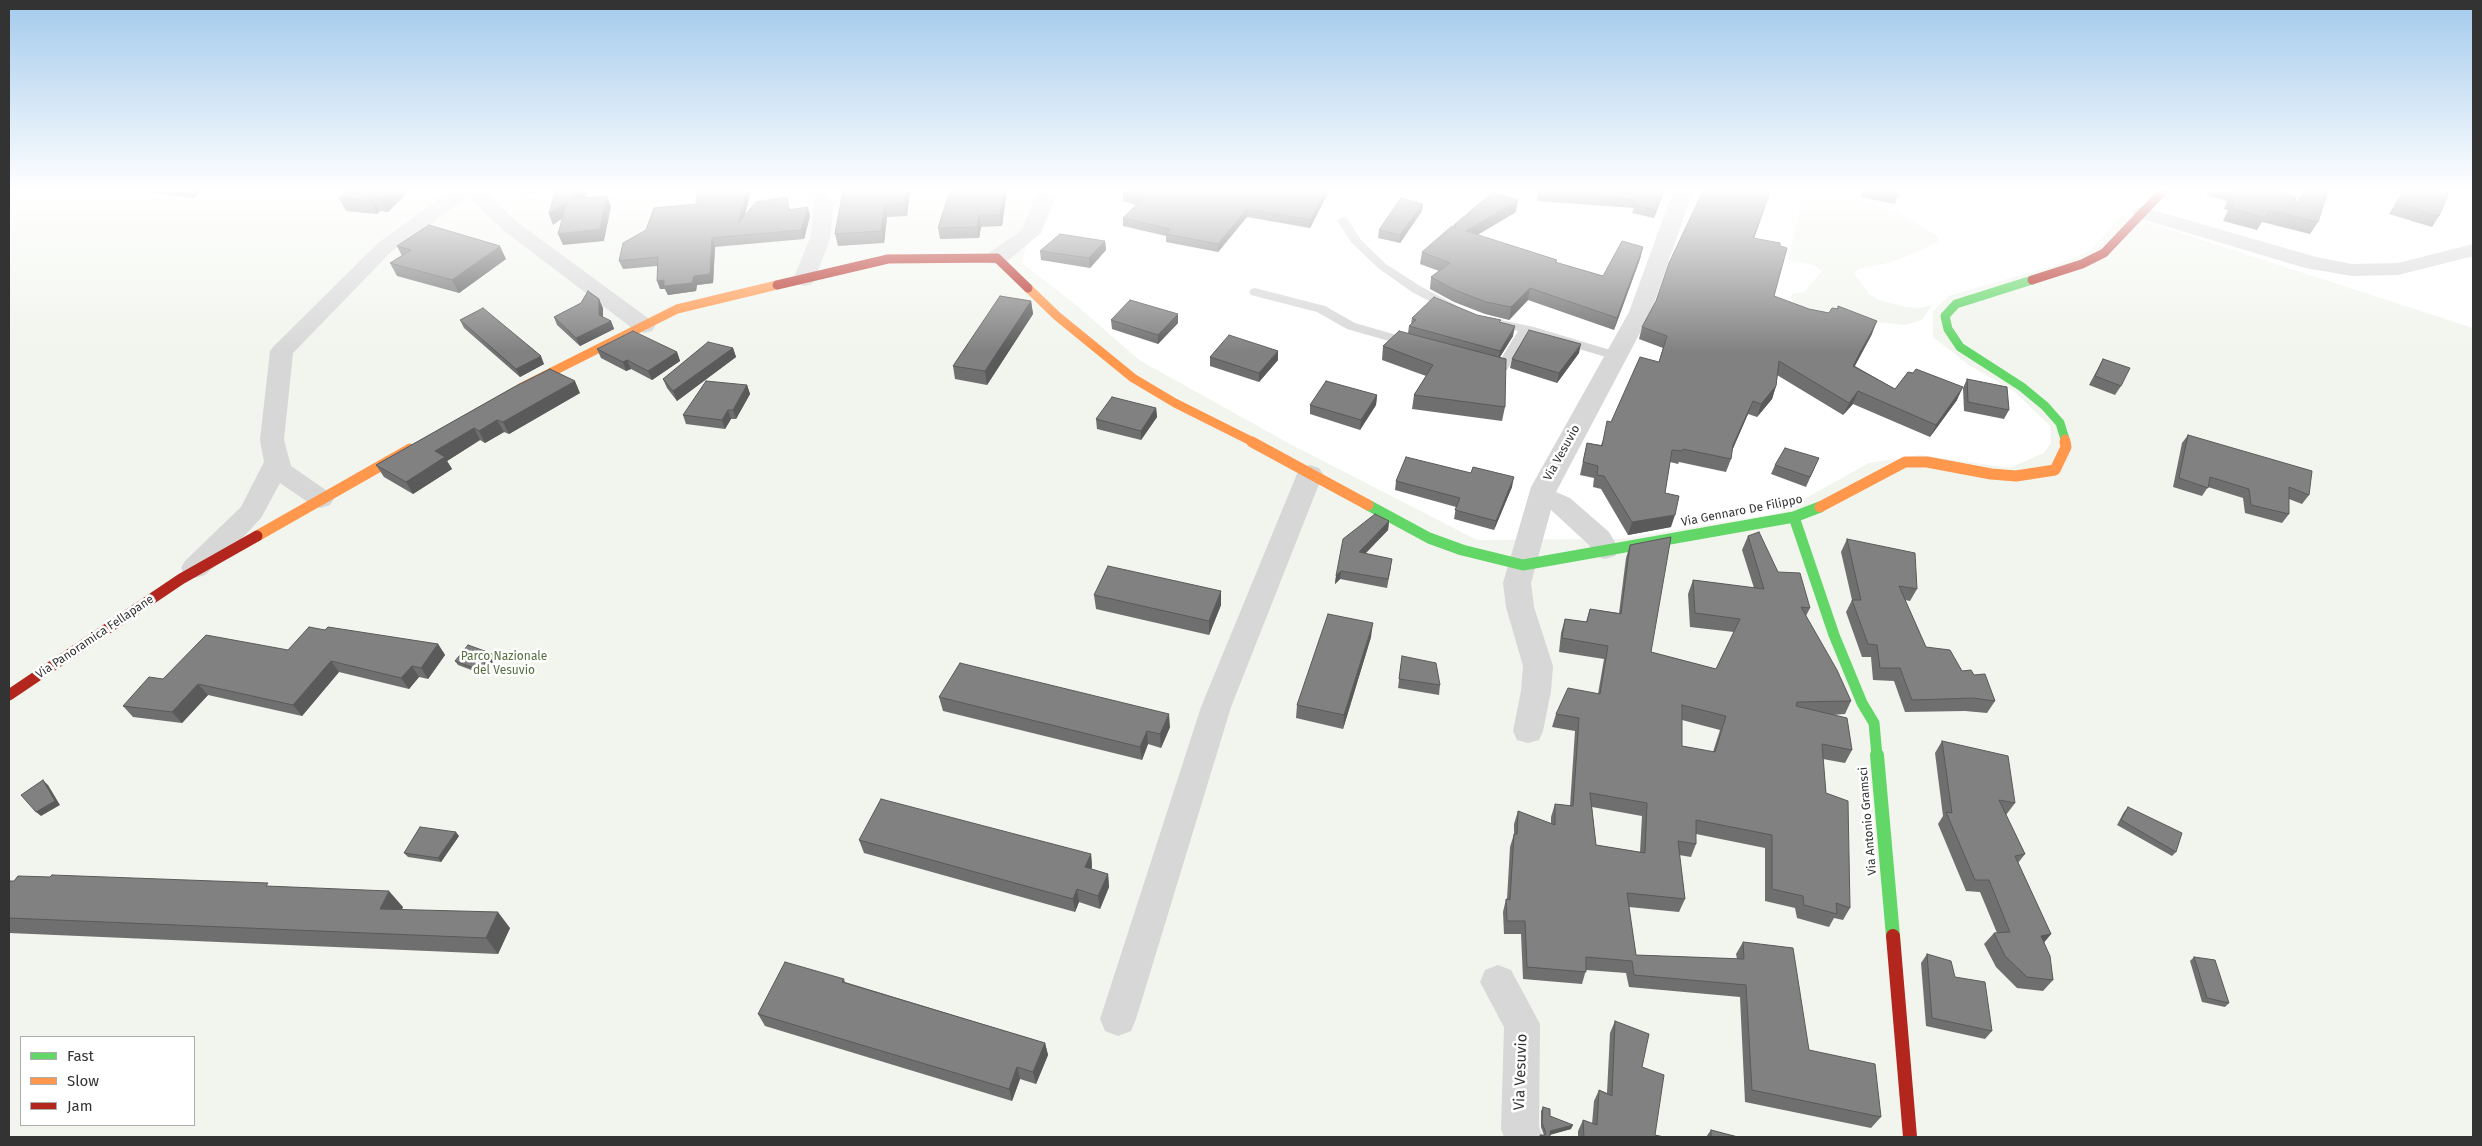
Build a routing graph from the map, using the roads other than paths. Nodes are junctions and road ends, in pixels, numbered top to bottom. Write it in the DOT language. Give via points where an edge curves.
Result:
graph roads {
  1 [pos="390,244"];
  2 [pos="535,244"];
  3 [pos="818,244"];
  4 [pos="1015,244"];
  5 [pos="1359,244"];
  6 [pos="1664,244"];
  7 [pos="2112,244"];
  8 [pos="2250,244"];
  9 [pos="2470,254"];
  10 [pos="997,258"];
  11 [pos="804,279"];
  12 [pos="1255,292"];
  13 [pos="1464,313"];
  14 [pos="1480,319"];
  15 [pos="644,326"];
  16 [pos="1525,329"];
  17 [pos="1422,346"];
  18 [pos="1616,356"];
  19 [pos="1476,359"];
  20 [pos="511,392"];
  21 [pos="416,445"];
  22 [pos="277,462"];
  23 [pos="1310,474"];
  24 [pos="1541,496"];
  25 [pos="322,499"];
  26 [pos="1794,517"];
  27 [pos="1605,549"];
  28 [pos="1523,565"];
  29 [pos="181,580"];
  30 [pos="9,695"];
  31 [pos="1528,731"];
  32 [pos="1498,982"];
  33 [pos="1118,1018"];
  34 [pos="1524,1137"];
  35 [pos="1910,1137"];
  1 -- 22 [label="street" via="282,351 272,440"];
  2 -- 15 [label="street"];
  3 -- 11 [label="street"];
  4 -- 10 [label="street"];
  5 -- 13 [label="lane" via="1382,266 1416,289"];
  6 -- 18 [label="street, Via Vesuvio" via="1640,312"];
  7 -- 26 [label="street, Via Gennaro De Filippo" via="2104,253 2082,264 1956,304 1945,316 1948,329 1960,346 2022,387 2060,423 2066,447 2055,470 2016,476 1927,462 1905,462 1812,511"];
  8 -- 9 [label="street" via="2313,263 2352,270 2398,269"];
  10 -- 11 [label="street" via="888,259"];
  10 -- 23 [label="street" via="1057,316 1133,378"];
  11 -- 15 [label="street" via="676,309"];
  12 -- 17 [label="lane" via="1321,309 1351,326"];
  14 -- 16 [label="lane"];
  15 -- 20 [label="street"];
  16 -- 18 [label="lane"];
  16 -- 19 [label="lane" via="1502,367"];
  18 -- 24 [label="street, Via Vesuvio"];
  21 -- 25 [label="street, Via Panoramica Fellapane"];
  22 -- 25 [label="street" via="279,470"];
  22 -- 29 [label="street" via="252,512 212,554"];
  23 -- 28 [label="street" via="1429,538"];
  23 -- 33 [label="street" via="1216,707"];
  24 -- 27 [label="street" via="1561,504 1600,539"];
  24 -- 28 [label="street, Via Vesuvio"];
  25 -- 29 [label="street, Via Panoramica Fellapane"];
  26 -- 27 [label="street, Via Gennaro De Filippo"];
  26 -- 35 [label="street, Via Antonio Gramsci" via="1834,635 1874,724"];
  27 -- 28 [label="street, Via Gennaro De Filippo"];
  28 -- 31 [label="street, Via Vesuvio" via="1517,583 1520,607 1538,666"];
  29 -- 30 [label="street, Via Panoramica Fellapane"];
  32 -- 34 [label="street, Via Vesuvio" via="1522,1024 1520,1129"];
}
